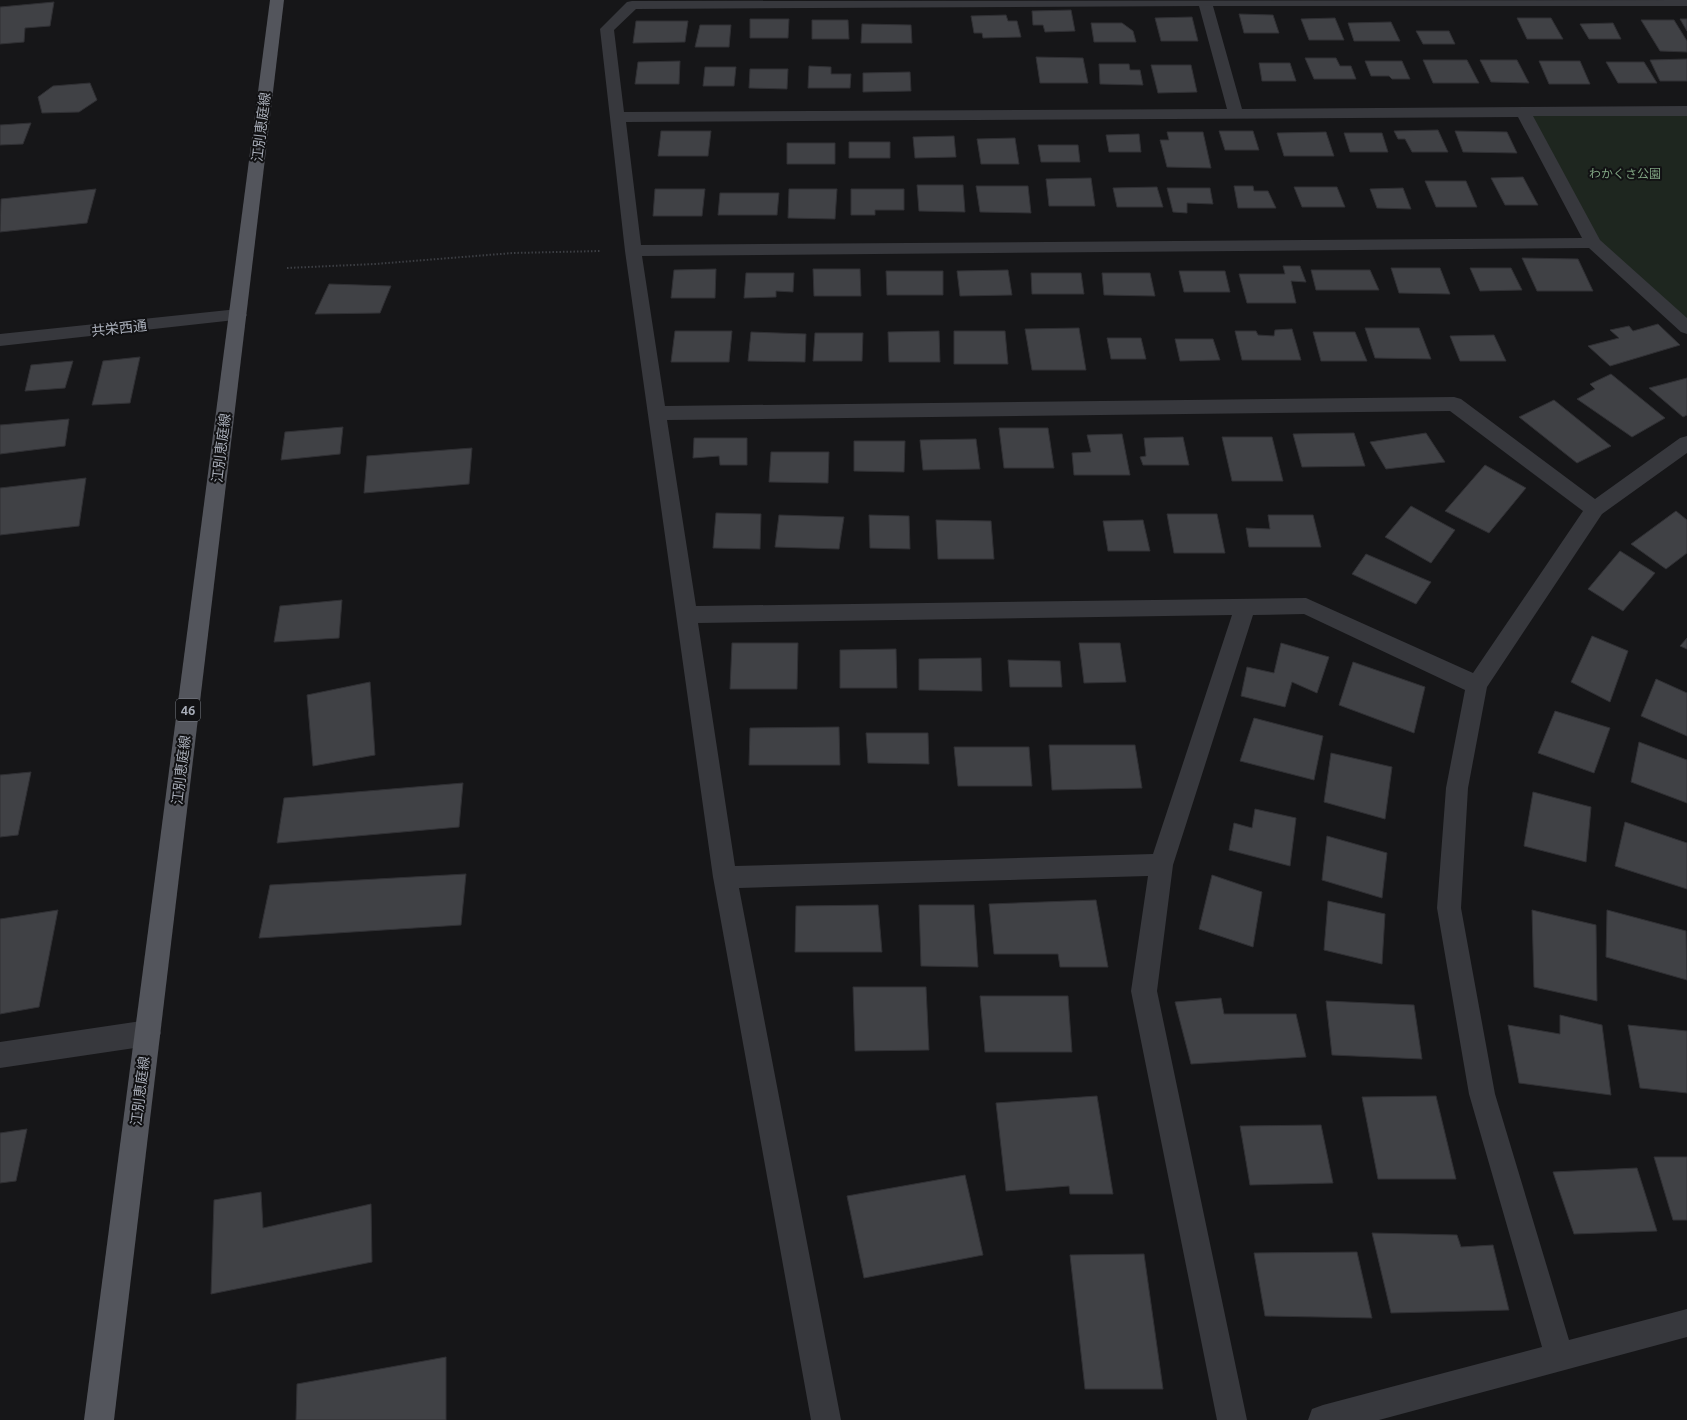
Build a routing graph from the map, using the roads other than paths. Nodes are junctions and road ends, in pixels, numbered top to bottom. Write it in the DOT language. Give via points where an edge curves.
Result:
graph roads {
  1 [pos="277,0"];
  2 [pos="1094,1"];
  3 [pos="1205,2"];
  4 [pos="1687,2"];
  5 [pos="1687,111"];
  6 [pos="1524,112"];
  7 [pos="1236,114"];
  8 [pos="617,117"];
  9 [pos="1593,243"];
  10 [pos="633,251"];
  11 [pos="238,314"];
  12 [pos="1687,328"];
  13 [pos="0,340"];
  14 [pos="657,413"];
  15 [pos="1687,443"];
  16 [pos="1595,509"];
  17 [pos="1246,606"];
  18 [pos="686,614"];
  19 [pos="1477,685"];
  20 [pos="1161,865"];
  21 [pos="725,877"];
  22 [pos="148,1033"];
  23 [pos="0,1055"];
  24 [pos="1687,1323"];
  25 [pos="1559,1357"];
  26 [pos="99,1420"];
  27 [pos="826,1420"];
  28 [pos="1232,1420"];
  29 [pos="1323,1420"];
  1 -- 11 [label="main road, 江別恵庭線 / 46"];
  2 -- 3 [label="street"];
  2 -- 8 [label="street" via="632,5 607,29"];
  3 -- 4 [label="street"];
  3 -- 7 [label="street"];
  5 -- 6 [label="street"];
  6 -- 7 [label="street"];
  6 -- 9 [label="street"];
  7 -- 8 [label="street"];
  8 -- 10 [label="street"];
  9 -- 10 [label="street"];
  9 -- 12 [label="street"];
  10 -- 14 [label="street"];
  11 -- 13 [label="street, 共栄西通"];
  11 -- 22 [label="main road, 江別恵庭線 / 46"];
  14 -- 16 [label="street" via="1454,404"];
  14 -- 18 [label="street"];
  15 -- 16 [label="street"];
  16 -- 19 [label="street"];
  17 -- 18 [label="street"];
  17 -- 19 [label="street" via="1306,606"];
  17 -- 20 [label="street"];
  18 -- 21 [label="street"];
  19 -- 25 [label="street" via="1457,788 1449,908 1482,1094"];
  20 -- 21 [label="street"];
  20 -- 28 [label="street" via="1144,991"];
  21 -- 27 [label="street"];
  22 -- 23 [label="street"];
  22 -- 26 [label="main road, 江別恵庭線 / 46"];
  24 -- 25 [label="street"];
  25 -- 29 [label="street"];
}
